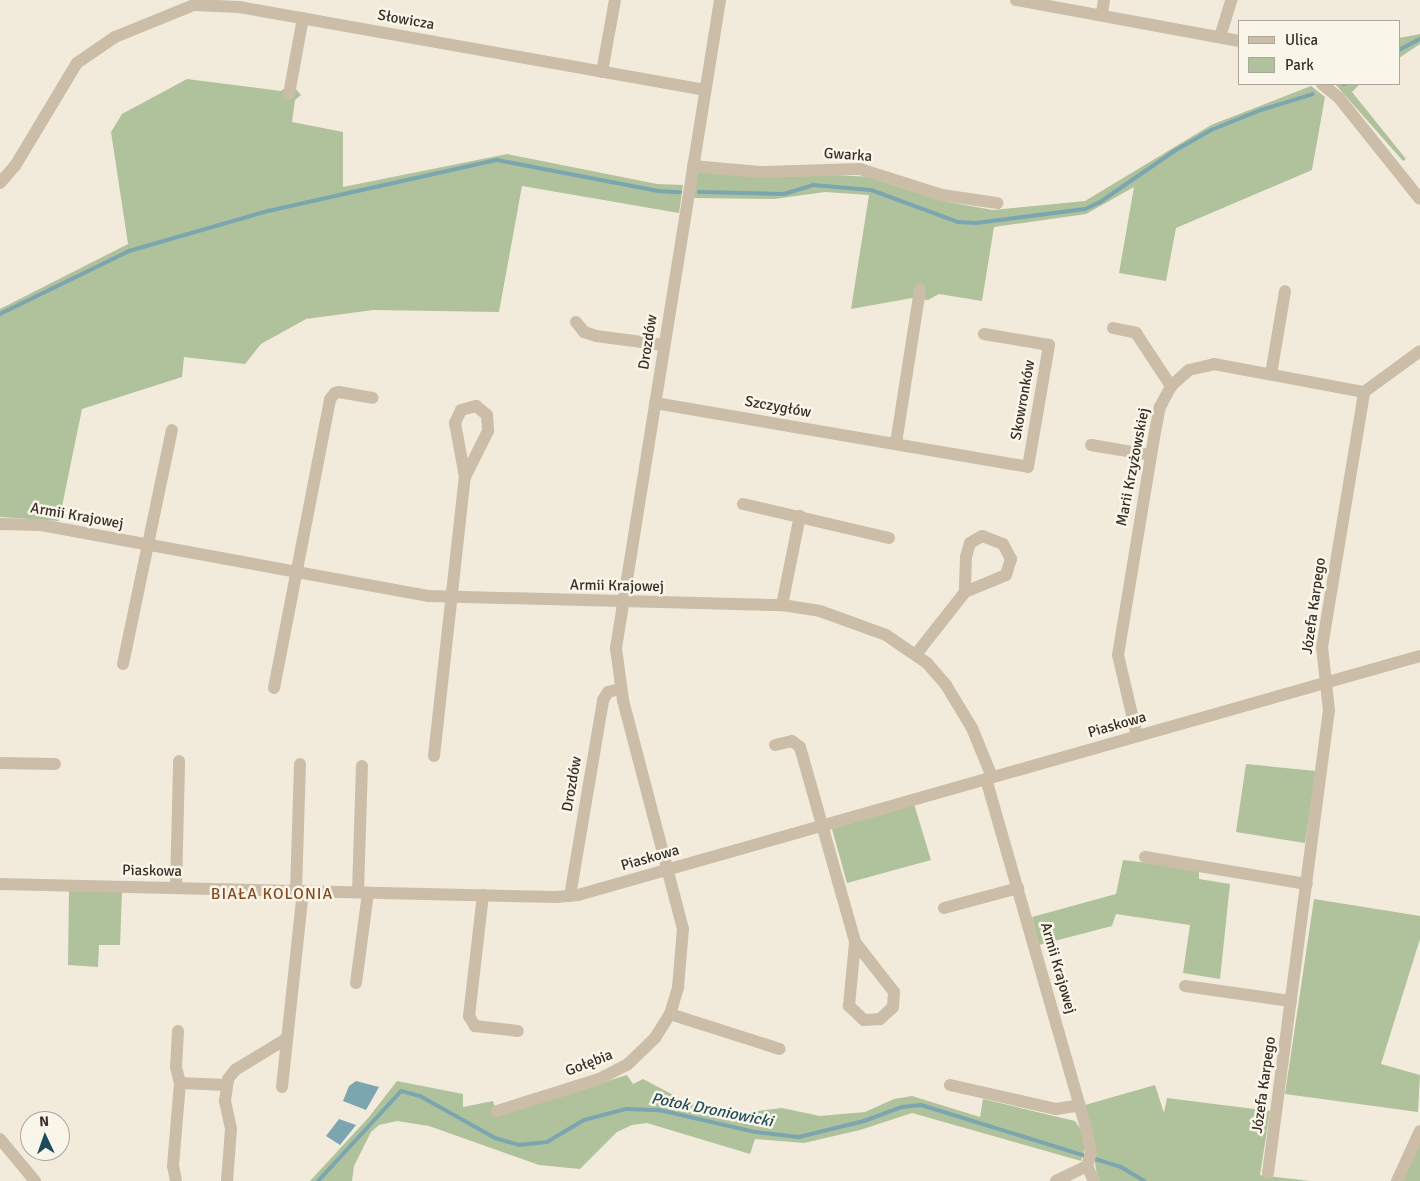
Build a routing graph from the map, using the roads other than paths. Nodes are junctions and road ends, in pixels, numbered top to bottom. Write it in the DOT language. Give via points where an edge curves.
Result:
graph roads {
  1 [pos="615,0"];
  2 [pos="720,0"];
  3 [pos="1016,0"];
  4 [pos="1104,0"];
  5 [pos="1231,0"];
  6 [pos="209,2"];
  7 [pos="1102,14"];
  8 [pos="303,18"];
  9 [pos="1220,37"];
  10 [pos="1238,41"];
  11 [pos="602,72"];
  12 [pos="1323,85"];
  13 [pos="705,90"];
  14 [pos="289,94"];
  15 [pos="693,166"];
  16 [pos="0,183"];
  17 [pos="1420,199"];
  18 [pos="997,203"];
  19 [pos="920,289"];
  20 [pos="1285,291"];
  21 [pos="576,322"];
  22 [pos="1113,328"];
  23 [pos="984,334"];
  24 [pos="664,345"];
  25 [pos="1420,351"];
  26 [pos="1271,374"];
  27 [pos="1171,386"];
  28 [pos="1364,392"];
  29 [pos="372,398"];
  30 [pos="655,403"];
  31 [pos="172,430"];
  32 [pos="896,443"];
  33 [pos="1091,445"];
  34 [pos="1150,455"];
  35 [pos="1028,467"];
  36 [pos="465,478"];
  37 [pos="743,504"];
  38 [pos="800,516"];
  39 [pos="0,524"];
  40 [pos="889,538"];
  41 [pos="149,546"];
  42 [pos="297,574"];
  43 [pos="964,592"];
  44 [pos="451,598"];
  45 [pos="623,602"];
  46 [pos="782,605"];
  47 [pos="917,653"];
  48 [pos="1420,656"];
  49 [pos="123,664"];
  50 [pos="1326,683"];
  51 [pos="274,688"];
  52 [pos="620,688"];
  53 [pos="1137,736"];
  54 [pos="775,745"];
  55 [pos="434,756"];
  56 [pos="180,761"];
  57 [pos="0,763"];
  58 [pos="55,764"];
  59 [pos="300,764"];
  60 [pos="362,766"];
  61 [pos="989,778"];
  62 [pos="823,825"];
  63 [pos="1145,857"];
  64 [pos="668,870"];
  65 [pos="0,884"];
  66 [pos="1307,884"];
  67 [pos="176,888"];
  68 [pos="1018,888"];
  69 [pos="299,891"];
  70 [pos="363,892"];
  71 [pos="483,895"];
  72 [pos="570,896"];
  73 [pos="944,908"];
  74 [pos="855,942"];
  75 [pos="356,983"];
  76 [pos="1186,986"];
  77 [pos="1291,1001"];
  78 [pos="670,1014"];
  79 [pos="518,1030"];
  80 [pos="178,1031"];
  81 [pos="286,1039"];
  82 [pos="780,1049"];
  83 [pos="180,1083"];
  84 [pos="226,1085"];
  85 [pos="950,1085"];
  86 [pos="282,1087"];
  87 [pos="1080,1105"];
  88 [pos="497,1111"];
  89 [pos="1420,1131"];
  90 [pos="0,1139"];
  91 [pos="1089,1160"];
  92 [pos="1268,1173"];
  93 [pos="35,1181"];
  94 [pos="176,1181"];
  95 [pos="227,1181"];
  96 [pos="1056,1181"];
  97 [pos="1094,1181"];
  98 [pos="1397,1181"];
  1 -- 11 [label="street"];
  2 -- 13 [label="street, Drozdów"];
  3 -- 7 [label="street"];
  4 -- 7 [label="street"];
  5 -- 9 [label="street"];
  6 -- 8 [label="street, Słowicza"];
  6 -- 16 [label="street, Słowicza" via="167,14 115,37 85,56 71,71 15,166"];
  7 -- 9 [label="street"];
  8 -- 11 [label="street, Słowicza"];
  8 -- 14 [label="street"];
  9 -- 10 [label="street"];
  11 -- 13 [label="street, Słowicza"];
  12 -- 17 [label="street" via="1339,98"];
  13 -- 15 [label="street, Drozdów"];
  15 -- 18 [label="street, Gwarka" via="765,172 860,169 942,195"];
  15 -- 24 [label="street, Drozdów"];
  19 -- 32 [label="street"];
  20 -- 26 [label="street"];
  21 -- 24 [label="street" via="584,332 596,336"];
  22 -- 27 [label="street" via="1136,334"];
  23 -- 35 [label="street, Skowronków" via="1049,346"];
  24 -- 30 [label="street, Drozdów"];
  25 -- 28 [label="street"];
  26 -- 27 [label="street, Marii Krzyżowskiej" via="1214,364 1184,374"];
  26 -- 28 [label="street, Marii Krzyżowskiej"];
  27 -- 34 [label="street, Marii Krzyżowskiej" via="1160,407"];
  28 -- 50 [label="street, Józefa Karpego" via="1322,646"];
  29 -- 42 [label="street" via="339,392 332,395"];
  30 -- 32 [label="street, Szczygłów"];
  30 -- 45 [label="street, Drozdów"];
  31 -- 41 [label="street"];
  32 -- 35 [label="street, Szczygłów"];
  33 -- 34 [label="street"];
  34 -- 53 [label="street, Marii Krzyżowskiej" via="1118,655"];
  36 -- 36 [label="street" via="488,431 487,415 476,406 466,407 456,418 456,437"];
  36 -- 44 [label="street"];
  37 -- 38 [label="street"];
  38 -- 40 [label="street"];
  38 -- 46 [label="street"];
  39 -- 41 [label="street, Armii Krajowej" via="29,523"];
  41 -- 42 [label="street, Armii Krajowej"];
  41 -- 49 [label="street"];
  42 -- 44 [label="street, Armii Krajowej"];
  42 -- 51 [label="street"];
  43 -- 43 [label="street" via="1006,575 1011,559 1003,544 982,536 970,543"];
  43 -- 47 [label="street"];
  44 -- 45 [label="street, Armii Krajowej"];
  44 -- 55 [label="street"];
  45 -- 46 [label="street, Armii Krajowej"];
  45 -- 52 [label="street, Drozdów" via="616,648"];
  46 -- 47 [label="street, Armii Krajowej" via="854,621"];
  47 -- 61 [label="street, Armii Krajowej" via="956,699 979,742"];
  48 -- 50 [label="street, Piaskowa"];
  50 -- 53 [label="street, Piaskowa"];
  50 -- 66 [label="street, Józefa Karpego" via="1329,711"];
  52 -- 64 [label="street, Drozdów"];
  52 -- 72 [label="street, Drozdów" via="608,692 603,700"];
  53 -- 61 [label="street, Piaskowa"];
  54 -- 62 [label="street" via="791,741 799,745"];
  56 -- 67 [label="street"];
  57 -- 58 [label="street"];
  59 -- 69 [label="street"];
  60 -- 70 [label="street"];
  61 -- 62 [label="street, Piaskowa"];
  61 -- 68 [label="street, Armii Krajowej"];
  62 -- 64 [label="street, Piaskowa"];
  62 -- 74 [label="street"];
  63 -- 66 [label="street"];
  64 -- 72 [label="street, Piaskowa"];
  64 -- 78 [label="street, Gołębia" via="684,941 678,987"];
  65 -- 67 [label="street, Piaskowa"];
  66 -- 77 [label="street, Józefa Karpego"];
  67 -- 69 [label="street, Piaskowa"];
  68 -- 73 [label="street"];
  68 -- 87 [label="street, Armii Krajowej"];
  69 -- 70 [label="street, Piaskowa"];
  69 -- 81 [label="street"];
  70 -- 71 [label="street, Piaskowa"];
  70 -- 75 [label="street"];
  71 -- 72 [label="street, Piaskowa"];
  71 -- 79 [label="street" via="469,1016 475,1026"];
  74 -- 74 [label="street" via="849,1006 864,1020 880,1019 893,1007 894,992"];
  76 -- 77 [label="street"];
  77 -- 92 [label="street, Józefa Karpego"];
  78 -- 82 [label="street"];
  78 -- 88 [label="street, Gołębia" via="640,1054 612,1074"];
  80 -- 83 [label="street" via="176,1068"];
  81 -- 84 [label="street" via="235,1070"];
  81 -- 86 [label="street"];
  83 -- 84 [label="street"];
  83 -- 94 [label="street" via="173,1166"];
  84 -- 95 [label="street" via="225,1106 231,1129"];
  85 -- 87 [label="street" via="1056,1109"];
  87 -- 91 [label="street, Armii Krajowej"];
  89 -- 98 [label="street"];
  90 -- 93 [label="street"];
  91 -- 96 [label="street"];
  91 -- 97 [label="street, Armii Krajowej"];
}
